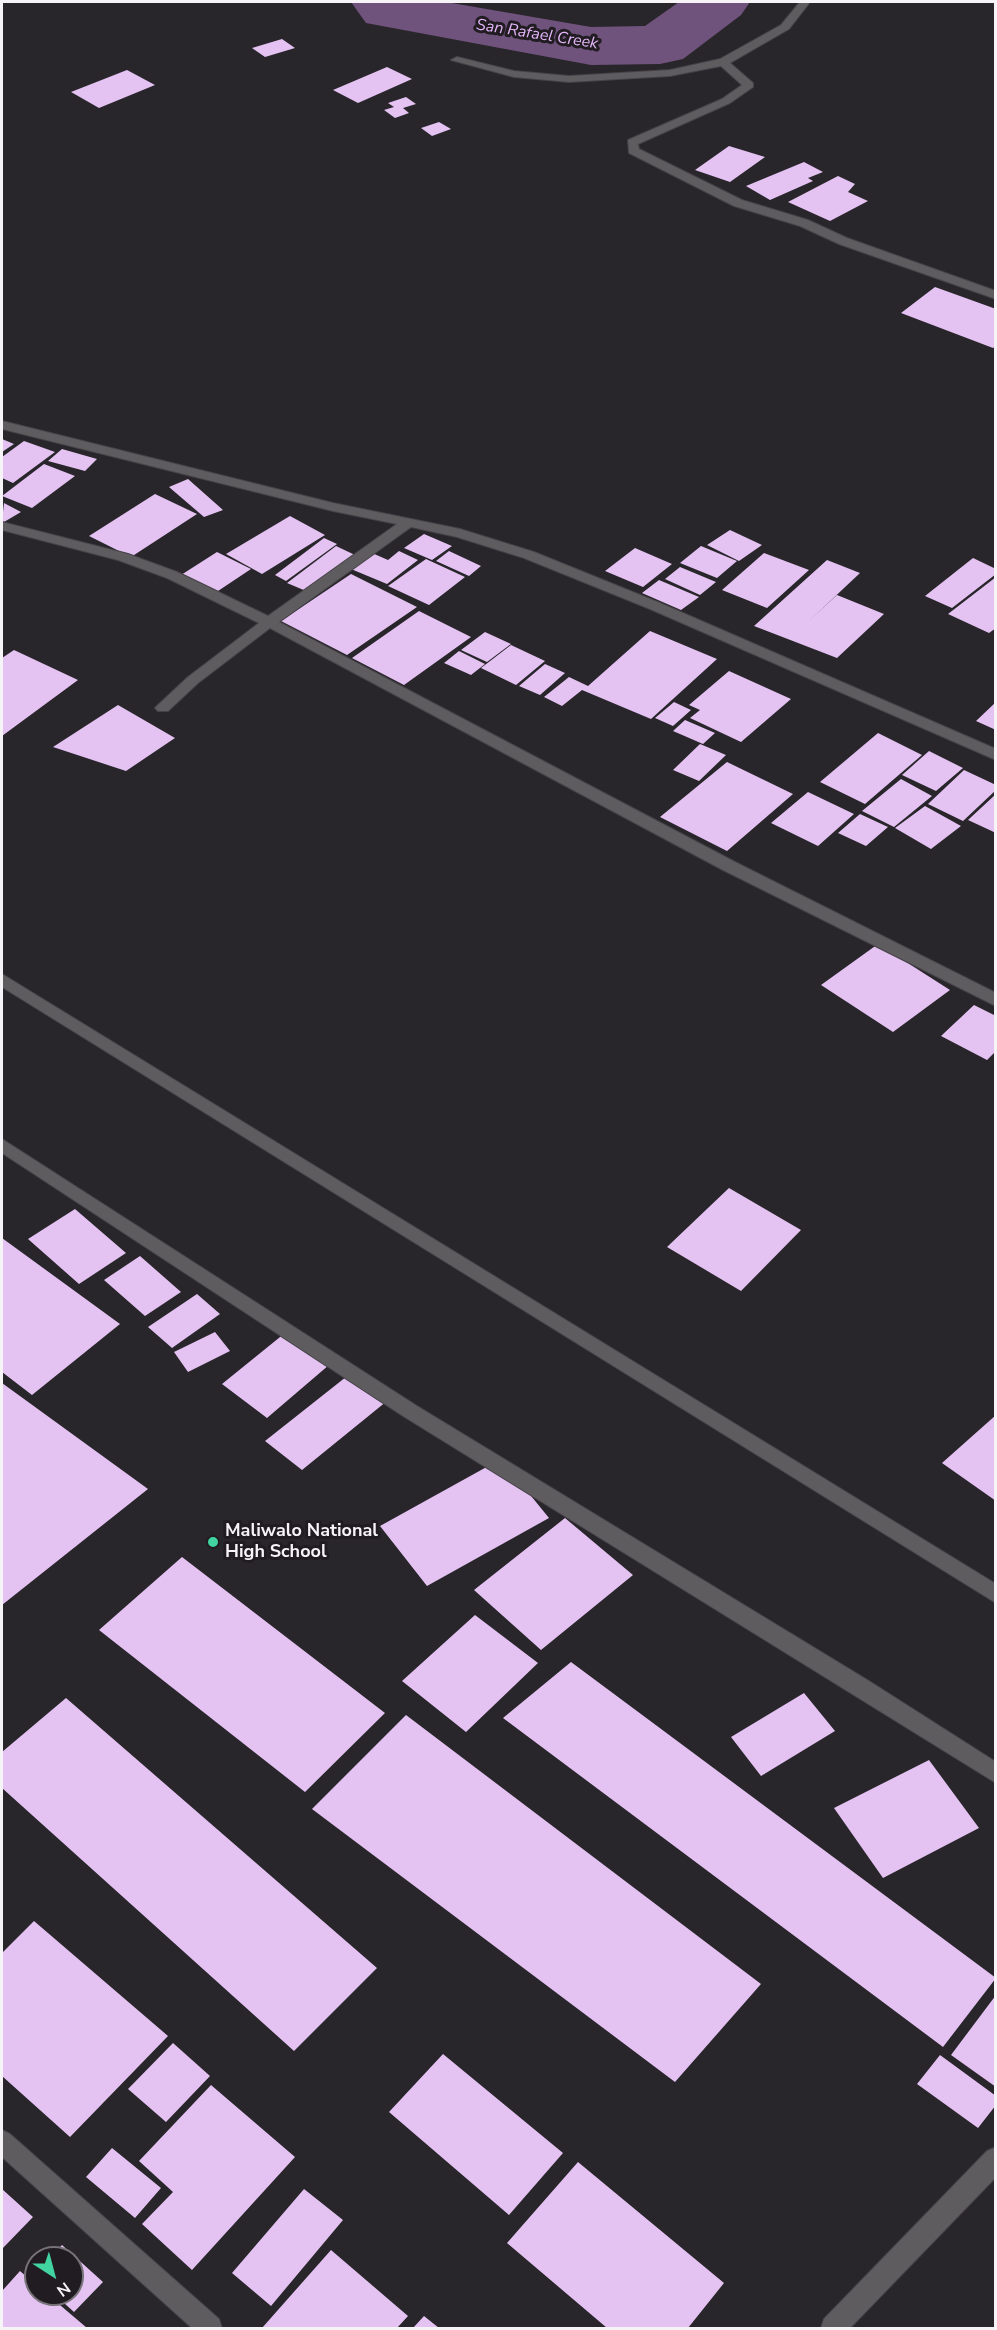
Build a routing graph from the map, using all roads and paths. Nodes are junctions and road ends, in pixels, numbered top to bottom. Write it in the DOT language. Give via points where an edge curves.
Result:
graph roads {
  1 [pos="805,2"];
  2 [pos="457,60"];
  3 [pos="723,62"];
  4 [pos="996,295"];
  5 [pos="2,425"];
  6 [pos="409,522"];
  7 [pos="2,526"];
  8 [pos="269,622"];
  9 [pos="163,708"];
  10 [pos="996,755"];
  11 [pos="2,980"];
  12 [pos="996,1000"];
  13 [pos="2,1145"];
  14 [pos="996,1595"];
  15 [pos="996,1774"];
  16 [pos="2,2142"];
  17 [pos="996,2159"];
  18 [pos="210,2328"];
  19 [pos="833,2328"];
  1 -- 3 [label="street" via="785,27"];
  2 -- 3 [label="street" via="514,74 569,79 670,73"];
  3 -- 4 [label="street" via="749,85 726,101 632,142 633,151 738,203 804,223 843,241"];
  5 -- 6 [label="street" via="333,507"];
  6 -- 8 [label="street"];
  6 -- 10 [label="street" via="529,555"];
  7 -- 8 [label="street" via="123,557 172,575"];
  8 -- 9 [label="street"];
  8 -- 12 [label="street" via="729,866"];
  11 -- 14 [label="street"];
  13 -- 15 [label="street" via="410,1411"];
  16 -- 18 [label="street"];
  17 -- 19 [label="street"];
}
